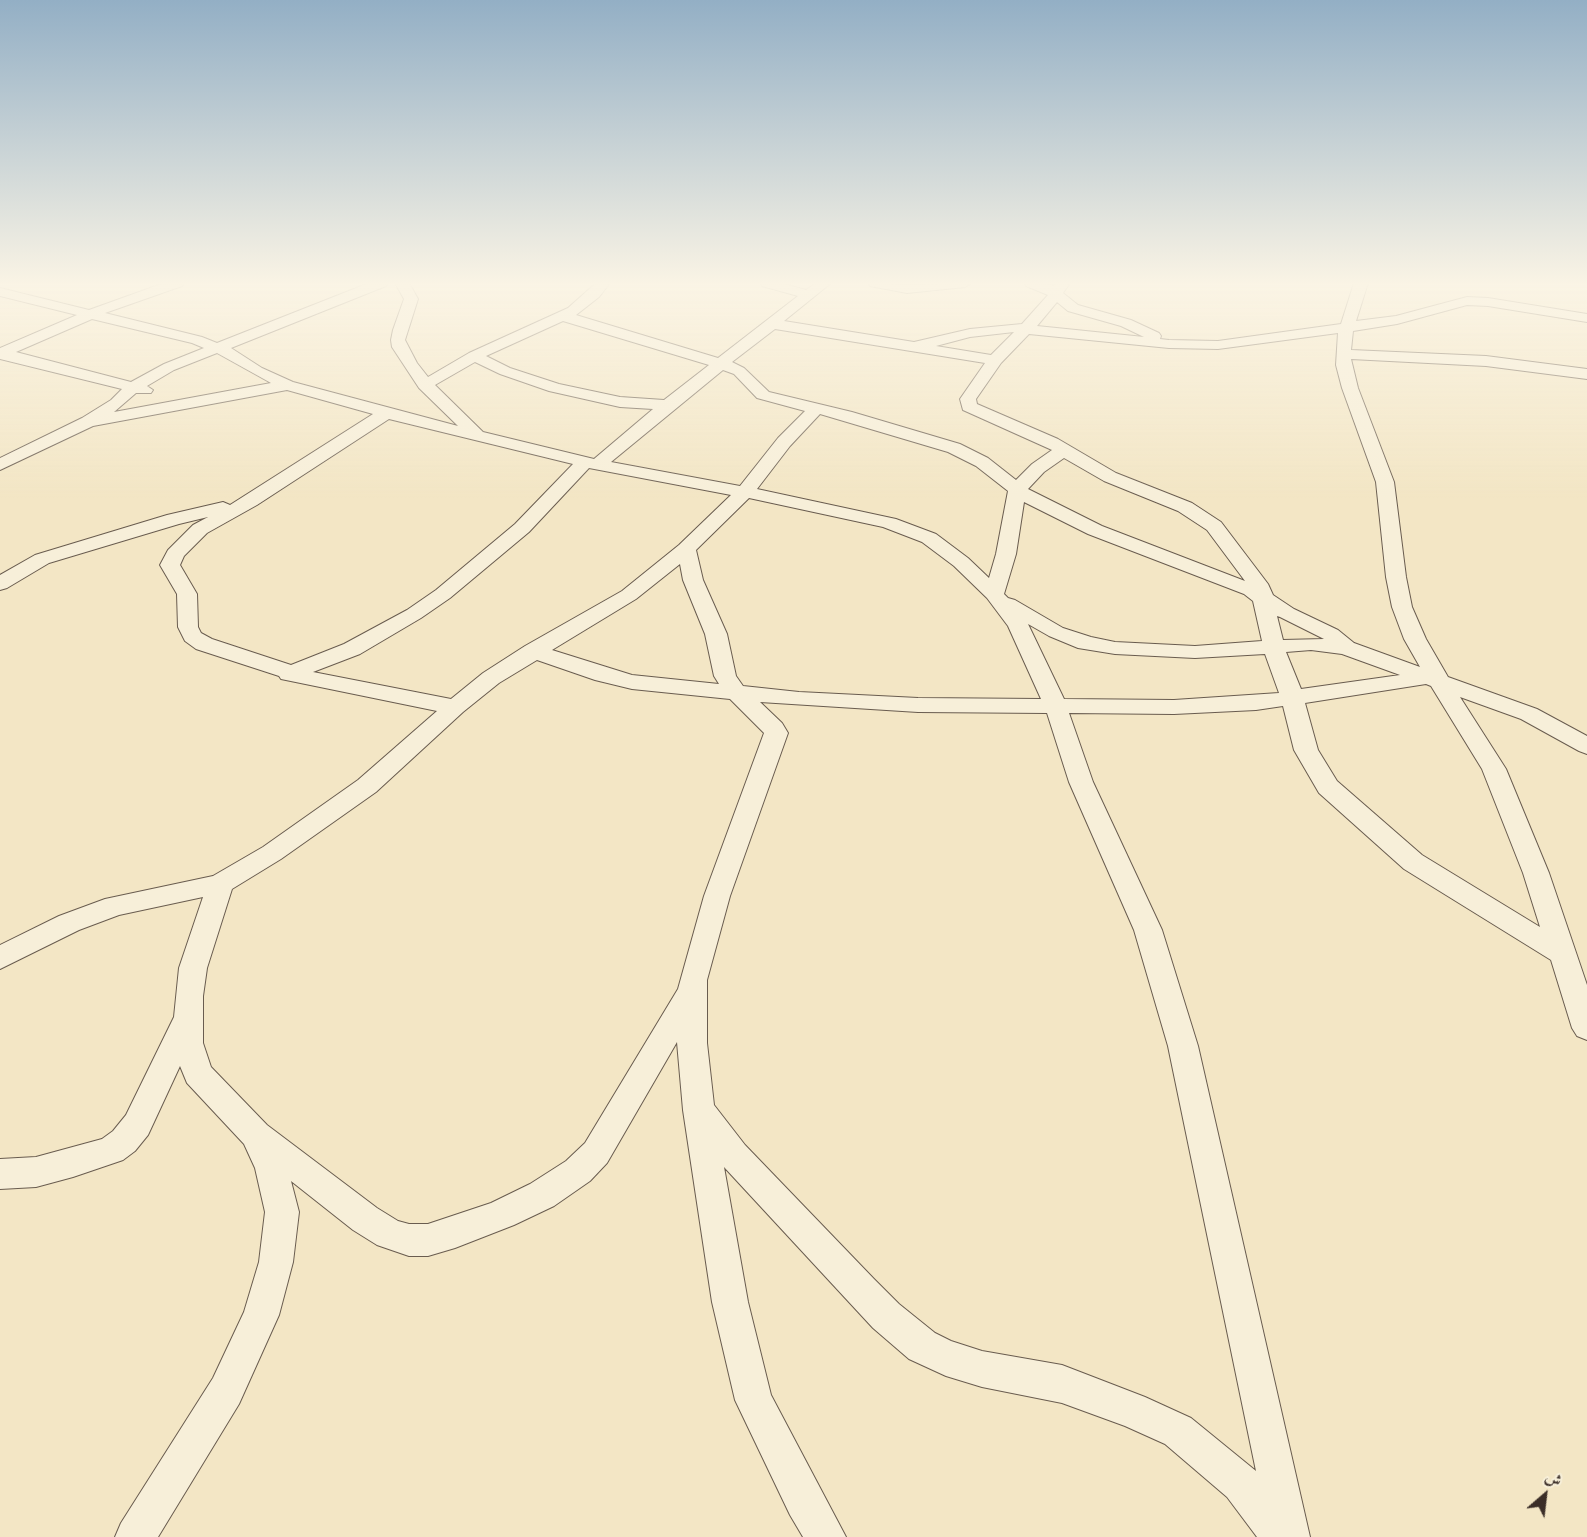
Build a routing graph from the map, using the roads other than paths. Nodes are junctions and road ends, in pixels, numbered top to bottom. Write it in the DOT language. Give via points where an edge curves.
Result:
graph roads {
  1 [pos="1342,354"];
  2 [pos="3,355"];
  3 [pos="197,355"];
  4 [pos="229,355"];
  5 [pos="404,355"];
  6 [pos="479,355"];
  7 [pos="692,355"];
  8 [pos="731,355"];
  9 [pos="961,355"];
  10 [pos="999,355"];
  11 [pos="1357,355"];
  12 [pos="474,357"];
  13 [pos="994,360"];
  14 [pos="720,363"];
  15 [pos="1587,374"];
  16 [pos="287,385"];
  17 [pos="425,385"];
  18 [pos="133,387"];
  19 [pos="191,402"];
  20 [pos="668,405"];
  21 [pos="817,408"];
  22 [pos="386,413"];
  23 [pos="88,422"];
  24 [pos="478,435"];
  25 [pos="1064,450"];
  26 [pos="591,463"];
  27 [pos="0,465"];
  28 [pos="1017,490"];
  29 [pos="746,492"];
  30 [pos="251,501"];
  31 [pos="686,549"];
  32 [pos="0,584"];
  33 [pos="994,594"];
  34 [pos="1264,597"];
  35 [pos="1274,648"];
  36 [pos="1346,648"];
  37 [pos="533,651"];
  38 [pos="289,674"];
  39 [pos="1432,680"];
  40 [pos="734,690"];
  41 [pos="1293,699"];
  42 [pos="455,707"];
  43 [pos="1056,707"];
  44 [pos="1587,746"];
  45 [pos="220,884"];
  46 [pos="1561,953"];
  47 [pos="0,958"];
  48 [pos="692,990"];
  49 [pos="189,1015"];
  50 [pos="1587,1028"];
  51 [pos="699,1110"];
  52 [pos="256,1135"];
  53 [pos="0,1174"];
  54 [pos="135,1537"];
  55 [pos="826,1537"];
  56 [pos="1282,1537"];
  57 [pos="1290,1537"];
  1 -- 39 [label="street" via="1350,388 1385,482 1402,607"];
  2 -- 18 [label="street"];
  3 -- 18 [label="street"];
  4 -- 16 [label="street"];
  5 -- 17 [label="street"];
  6 -- 12 [label="street"];
  7 -- 14 [label="street"];
  8 -- 14 [label="street"];
  9 -- 13 [label="street"];
  10 -- 13 [label="street"];
  11 -- 15 [label="street" via="1486,361"];
  12 -- 17 [label="street"];
  12 -- 20 [label="street" via="555,388 620,402"];
  13 -- 25 [label="street" via="968,399 969,407"];
  14 -- 20 [label="street"];
  14 -- 21 [label="street" via="739,371 766,396"];
  16 -- 19 [label="street"];
  16 -- 22 [label="street"];
  17 -- 24 [label="street"];
  18 -- 19 [label="street"];
  18 -- 23 [label="street"];
  19 -- 23 [label="street"];
  20 -- 26 [label="street"];
  21 -- 28 [label="street" via="954,448 982,462"];
  21 -- 29 [label="street" via="784,442"];
  22 -- 24 [label="street"];
  22 -- 30 [label="street"];
  23 -- 27 [label="street"];
  24 -- 26 [label="street"];
  25 -- 28 [label="street" via="1038,468"];
  25 -- 34 [label="street" via="1110,477 1201,515 1232,547"];
  26 -- 29 [label="street"];
  26 -- 38 [label="street" via="443,594 352,649"];
  28 -- 33 [label="street" via="1006,554"];
  28 -- 34 [label="street" via="1095,530"];
  29 -- 31 [label="street"];
  29 -- 33 [label="street" via="908,529 948,551"];
  30 -- 32 [label="street" via="70,550 22,569"];
  30 -- 38 [label="street" via="200,529 175,554 170,565 187,594 192,637"];
  31 -- 37 [label="street" via="628,595"];
  31 -- 40 [label="street" via="693,580 716,634 725,676"];
  33 -- 35 [label="street" via="1056,632 1086,643 1164,651"];
  33 -- 43 [label="street" via="1018,626"];
  34 -- 35 [label="street"];
  34 -- 36 [label="street" via="1331,634"];
  35 -- 36 [label="street"];
  35 -- 41 [label="street"];
  36 -- 39 [label="street"];
  37 -- 40 [label="street" via="633,682"];
  37 -- 42 [label="street"];
  38 -- 42 [label="street"];
  39 -- 41 [label="street"];
  39 -- 44 [label="street" via="1529,714"];
  39 -- 46 [label="street" via="1494,770 1536,873"];
  40 -- 43 [label="street" via="799,699"];
  40 -- 48 [label="street" via="776,733 717,896"];
  41 -- 43 [label="street" via="1174,707"];
  41 -- 46 [label="street" via="1306,750 1328,787 1413,862"];
  42 -- 45 [label="street" via="367,786"];
  43 -- 57 [label="street" via="1081,782 1148,930 1183,1046"];
  45 -- 47 [label="street" via="115,906 69,923"];
  45 -- 49 [label="street" via="194,968"];
  46 -- 50 [label="street"];
  48 -- 51 [label="street" via="692,1043"];
  48 -- 52 [label="street" via="596,1153 578,1171 542,1195 455,1232 428,1240 389,1234"];
  49 -- 52 [label="street" via="188,1043 198,1074"];
  49 -- 53 [label="street" via="137,1125 124,1140 112,1150 74,1163 36,1172"];
  51 -- 55 [label="street" via="728,1292 754,1400"];
  51 -- 56 [label="street" via="734,1155 862,1292 914,1339 946,1358 1062,1384 1178,1431 1241,1483"];
  52 -- 54 [label="street" via="271,1168 282,1212 276,1262 261,1315 226,1391"];
}
